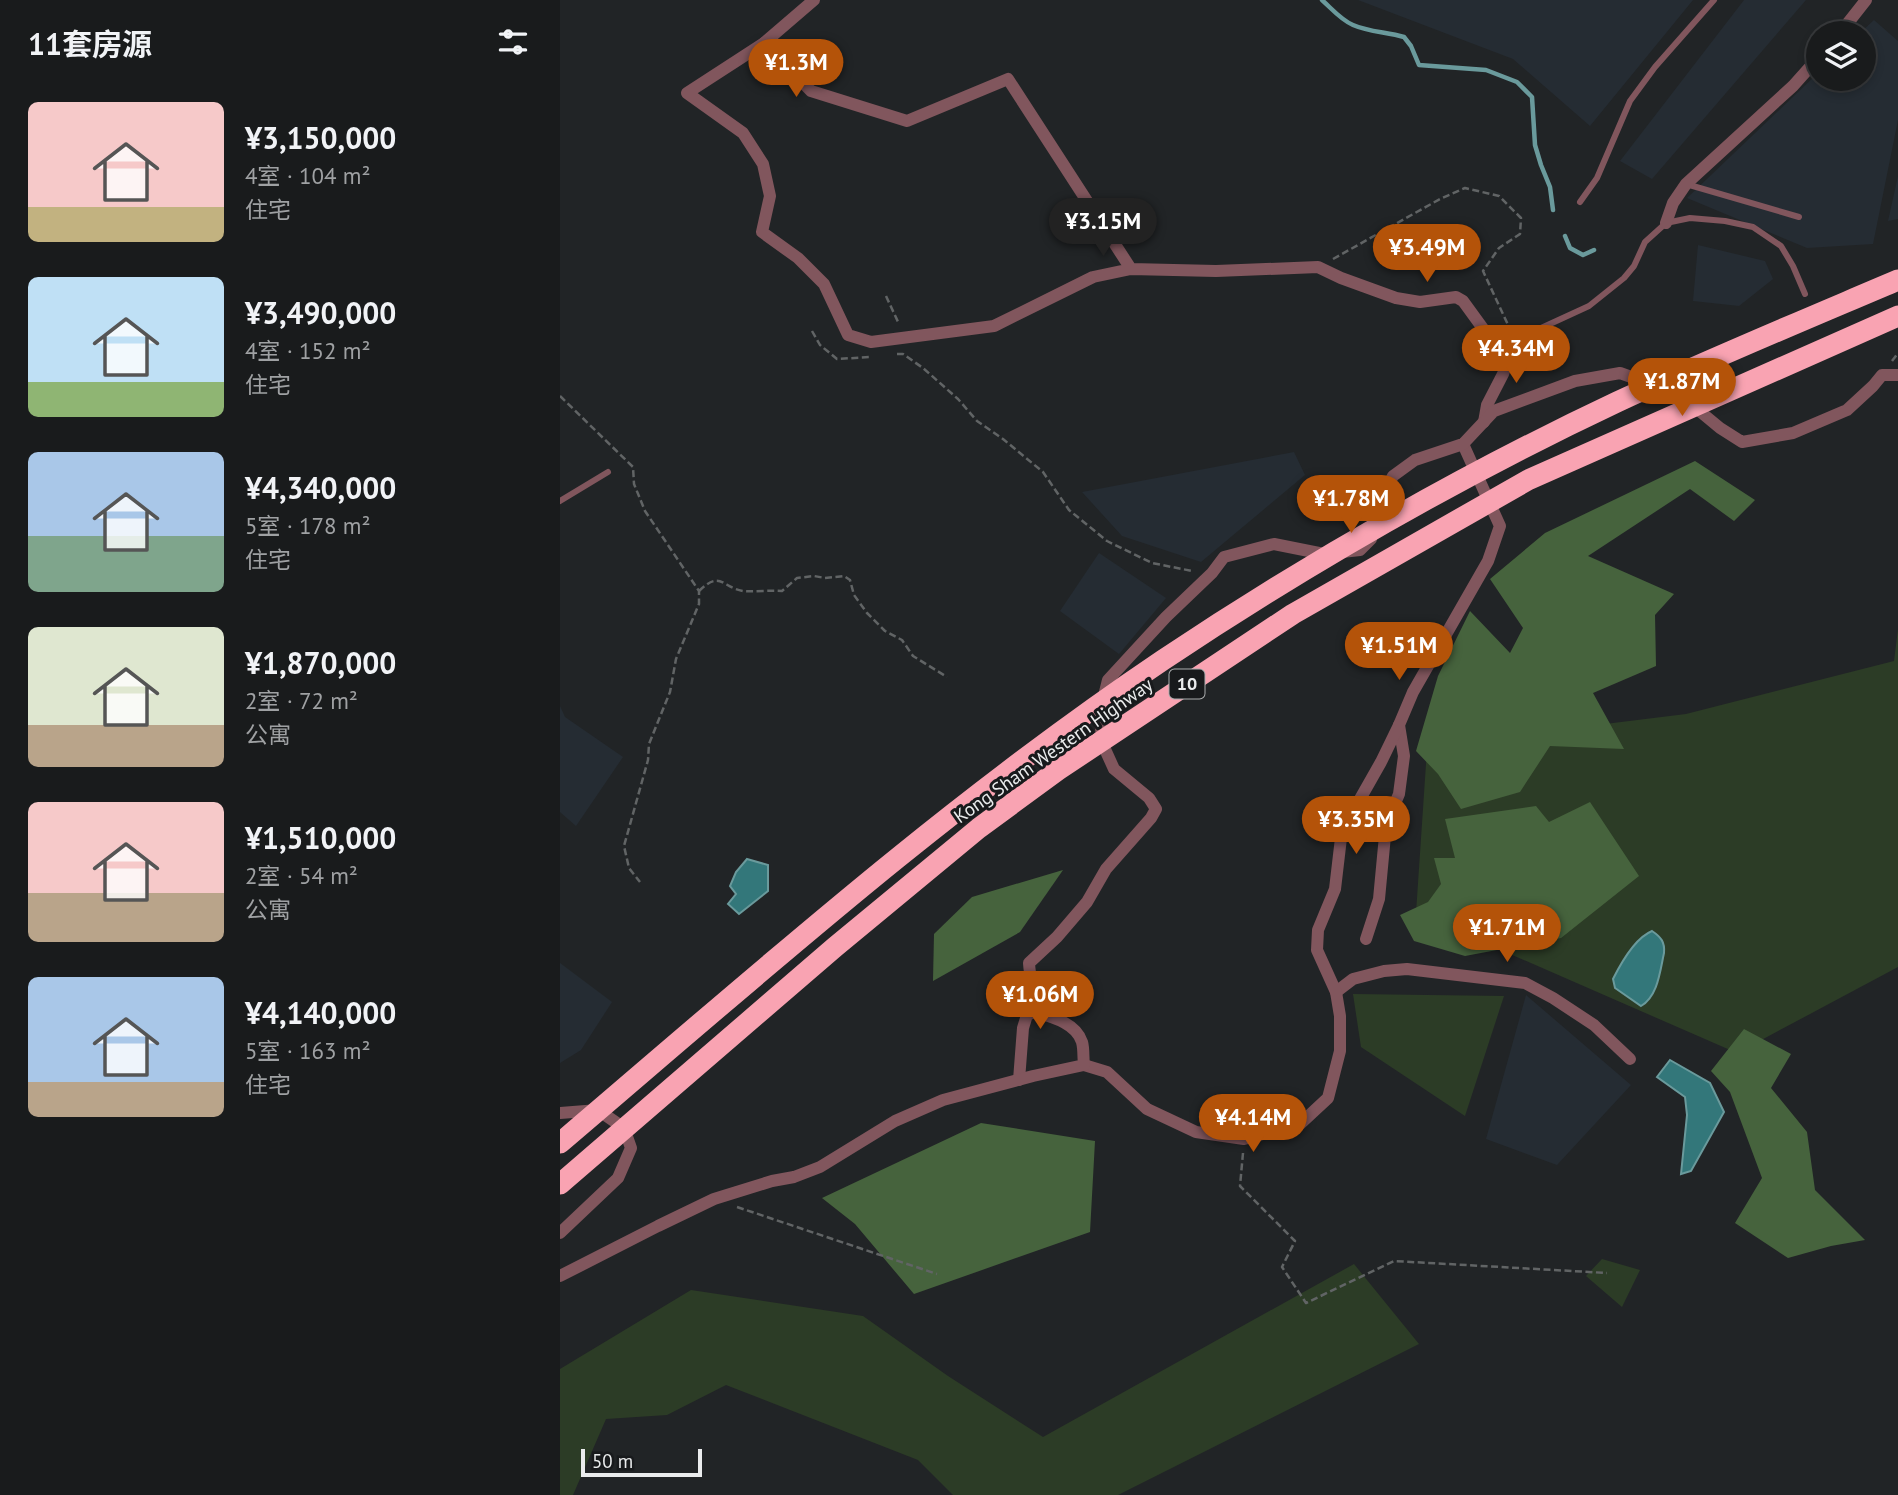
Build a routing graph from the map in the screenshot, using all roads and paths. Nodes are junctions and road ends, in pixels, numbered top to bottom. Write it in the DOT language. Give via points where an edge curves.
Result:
graph roads {
  1 [pos="814,0"];
  2 [pos="1714,0"];
  3 [pos="1866,0"];
  4 [pos="1849,21"];
  5 [pos="764,43"];
  6 [pos="1806,71"];
  7 [pos="1686,184"];
  8 [pos="1580,202"];
  9 [pos="1799,218"];
  10 [pos="1666,223"];
  11 [pos="1318,267"];
  12 [pos="1131,268"];
  13 [pos="1898,280"];
  14 [pos="1805,294"];
  15 [pos="1898,316"];
  16 [pos="811,331"];
  17 [pos="1515,340"];
  18 [pos="894,354"];
  19 [pos="872,356"];
  20 [pos="1898,375"];
  21 [pos="560,396"];
  22 [pos="1483,422"];
  23 [pos="1463,444"];
  24 [pos="608,472"];
  25 [pos="560,501"];
  26 [pos="1208,578"];
  27 [pos="699,591"];
  28 [pos="947,677"];
  29 [pos="1399,725"];
  30 [pos="640,882"];
  31 [pos="1366,939"];
  32 [pos="1336,992"];
  33 [pos="1035,1013"];
  34 [pos="1630,1059"];
  35 [pos="1084,1065"];
  36 [pos="1019,1080"];
  37 [pos="560,1113"];
  38 [pos="1244,1139"];
  39 [pos="560,1143"];
  40 [pos="560,1184"];
  41 [pos="714,1199"];
  42 [pos="560,1233"];
  43 [pos="936,1273"];
  44 [pos="1608,1273"];
  45 [pos="560,1276"];
  1 -- 5 [label="street"];
  2 -- 8 [label="lane" via="1630,101 1597,178"];
  3 -- 4 [label="street"];
  5 -- 12 [label="street" via="811,91 906,121 1007,79"];
  5 -- 12 [label="street" via="687,93 743,133 763,164 770,196 762,232 824,284 848,335 871,342 994,326 1093,277"];
  6 -- 7 [label="street"];
  7 -- 9 [label="lane"];
  7 -- 10 [label="street"];
  10 -- 14 [label="lane" via="1690,218 1753,227 1781,246"];
  10 -- 17 [label="lane" via="1645,243 1624,278 1589,306"];
  11 -- 12 [label="street"];
  11 -- 17 [label="street" via="1396,298 1420,302 1456,297 1464,301 1487,334"];
  11 -- 17 [label="path" via="1465,188 1499,196 1521,218 1520,234 1499,248 1483,271"];
  13 -- 39 [label="highway, Kong Sham Western Highway / 10" via="1706,361 1522,449 1406,511 1163,660 939,823"];
  15 -- 40 [label="highway, Kong Sham Western Highway / 10" via="1528,480 1293,614 979,828"];
  16 -- 19 [label="path" via="837,359"];
  17 -- 22 [label="street"];
  18 -- 26 [label="path" via="903,354 923,368 977,421 1043,472 1069,510 1107,541 1152,563"];
  20 -- 22 [label="street" via="1882,375 1847,410 1793,433 1742,442 1679,394 1619,373 1575,381 1494,411"];
  21 -- 27 [label="path" via="633,467 634,484 645,511"];
  22 -- 23 [label="street"];
  23 -- 26 [label="street" via="1415,460 1393,476 1382,496 1371,539 1360,550 1324,554 1273,544 1224,558"];
  23 -- 29 [label="street" via="1500,526 1489,562 1413,692"];
  24 -- 25 [label="lane"];
  26 -- 33 [label="street" via="1108,680 1099,716 1104,747 1114,769 1156,809 1106,869 1087,902 1029,962"];
  27 -- 28 [label="path" via="718,580 743,590 782,591 797,578 844,576 867,613 885,631"];
  27 -- 30 [label="path" via="699,604 649,744 624,846 629,868"];
  29 -- 31 [label="street" via="1404,756 1399,794 1386,825 1379,899"];
  29 -- 32 [label="street" via="1347,822 1335,889 1318,930 1317,950"];
  32 -- 34 [label="street" via="1353,979 1407,968 1525,983 1594,1025"];
  32 -- 38 [label="street" via="1340,1051 1328,1098 1300,1124"];
  33 -- 35 [label="street" via="1057,1018 1073,1029 1082,1041"];
  33 -- 36 [label="street" via="1027,1015 1023,1028"];
  35 -- 36 [label="street"];
  35 -- 38 [label="street" via="1107,1072 1147,1109 1196,1132"];
  36 -- 41 [label="street" via="943,1100 895,1121 820,1167"];
  37 -- 42 [label="street" via="598,1110 624,1128 631,1148 618,1178"];
  38 -- 44 [label="path" via="1240,1186 1295,1241 1282,1268 1306,1303 1394,1261"];
  41 -- 43 [label="path"];
  41 -- 45 [label="street"];
}
